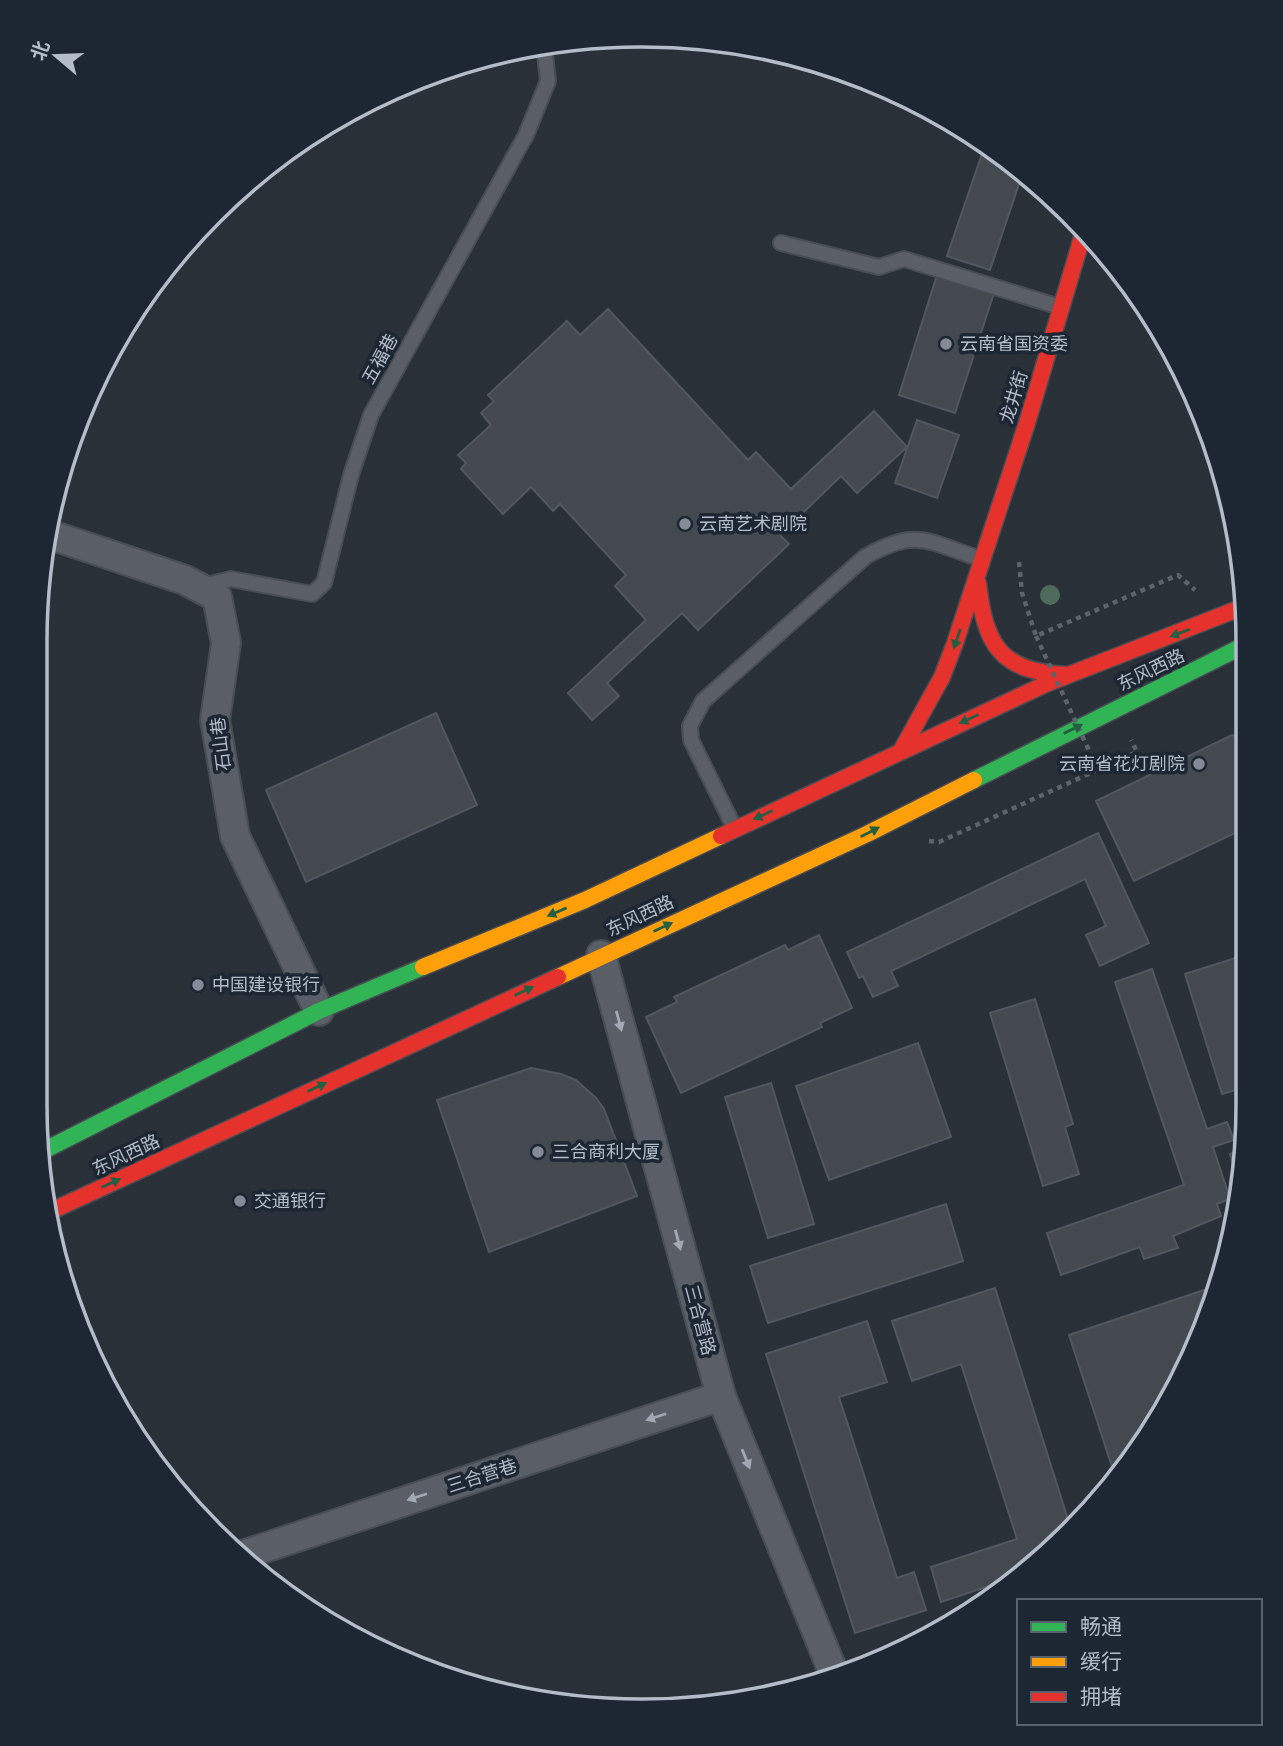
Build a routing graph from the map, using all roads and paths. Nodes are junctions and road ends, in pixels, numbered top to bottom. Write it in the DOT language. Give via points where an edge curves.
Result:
graph roads {
  1 [pos="545,55"];
  2 [pos="1081,242"];
  3 [pos="781,243"];
  4 [pos="1062,307"];
  5 [pos="57,537"];
  6 [pos="1020,555"];
  7 [pos="979,566"];
  8 [pos="1178,575"];
  9 [pos="198,587"];
  10 [pos="1234,610"];
  11 [pos="1036,636"];
  12 [pos="1236,650"];
  13 [pos="1068,675"];
  14 [pos="901,751"];
  15 [pos="1137,752"];
  16 [pos="1098,770"];
  17 [pos="734,829"];
  18 [pos="939,842"];
  19 [pos="601,955"];
  20 [pos="319,1011"];
  21 [pos="49,1148"];
  22 [pos="57,1208"];
  23 [pos="721,1396"];
  24 [pos="251,1552"];
  25 [pos="831,1668"];
  1 -- 9 [label="lane, 五福巷" via="548,81 526,135 371,415 324,583 312,594 231,579"];
  2 -- 4 [label="main road, 龙井街"];
  3 -- 4 [label="lane" via="880,267 904,259"];
  4 -- 7 [label="main road, 龙井街"];
  5 -- 9 [label="street, 石山巷"];
  6 -- 11 [label="path" via="1022,593"];
  7 -- 13 [label="main road" via="981,619 989,641 1020,666 1051,676"];
  7 -- 14 [label="main road, 龙井街, one-way" via="942,677"];
  7 -- 17 [label="lane" via="914,538 888,543 865,557 703,701 690,726 691,740"];
  8 -- 11 [label="path"];
  9 -- 20 [label="street, 石山巷" via="217,597 226,643 215,720 235,836"];
  10 -- 13 [label="main road, 东风西路, one-way"];
  11 -- 16 [label="path, bridge"];
  19 -- 12 [label="main road, 东风西路, one-way" via="867,834"];
  13 -- 14 [label="main road, 东风西路, one-way"];
  14 -- 17 [label="main road, 东风西路, one-way"];
  15 -- 16 [label="path"];
  16 -- 18 [label="path"];
  17 -- 20 [label="main road, 东风西路, one-way" via="585,900"];
  22 -- 19 [label="main road, 东风西路, one-way"];
  19 -- 23 [label="street, 三合营路, one-way"];
  20 -- 21 [label="main road, 东风西路"];
  23 -- 24 [label="street, 三合营巷, one-way"];
  23 -- 25 [label="street, 三合营路, one-way"];
}
